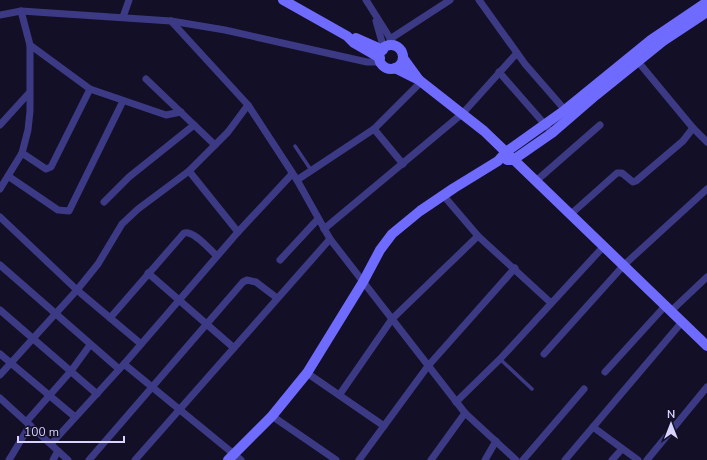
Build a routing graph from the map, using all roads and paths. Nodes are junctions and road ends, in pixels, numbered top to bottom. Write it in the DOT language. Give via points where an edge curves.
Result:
graph roads {
  1 [pos="129,0"];
  2 [pos="366,0"];
  3 [pos="450,0"];
  4 [pos="479,0"];
  5 [pos="287,1"];
  6 [pos="706,2"];
  7 [pos="21,11"];
  8 [pos="707,12"];
  9 [pos="0,15"];
  10 [pos="123,17"];
  11 [pos="375,17"];
  12 [pos="171,21"];
  13 [pos="393,42"];
  14 [pos="30,45"];
  15 [pos="517,52"];
  16 [pos="382,54"];
  17 [pos="403,58"];
  18 [pos="635,58"];
  19 [pos="395,68"];
  20 [pos="499,72"];
  21 [pos="146,78"];
  22 [pos="420,81"];
  23 [pos="90,89"];
  24 [pos="29,93"];
  25 [pos="123,101"];
  26 [pos="248,105"];
  27 [pos="564,110"];
  28 [pos="181,112"];
  29 [pos="463,114"];
  30 [pos="0,125"];
  31 [pos="194,125"];
  32 [pos="600,125"];
  33 [pos="693,128"];
  34 [pos="374,129"];
  35 [pos="548,129"];
  36 [pos="707,142"];
  37 [pos="215,145"];
  38 [pos="295,146"];
  39 [pos="22,153"];
  40 [pos="509,156"];
  41 [pos="403,164"];
  42 [pos="311,170"];
  43 [pos="190,171"];
  44 [pos="8,176"];
  45 [pos="295,177"];
  46 [pos="536,181"];
  47 [pos="1,184"];
  48 [pos="707,189"];
  49 [pos="443,195"];
  50 [pos="104,202"];
  51 [pos="571,214"];
  52 [pos="0,217"];
  53 [pos="318,219"];
  54 [pos="324,229"];
  55 [pos="238,232"];
  56 [pos="478,236"];
  57 [pos="330,239"];
  58 [pos="604,246"];
  59 [pos="217,256"];
  60 [pos="280,260"];
  61 [pos="0,265"];
  62 [pos="624,265"];
  63 [pos="515,268"];
  64 [pos="148,273"];
  65 [pos="707,277"];
  66 [pos="363,282"];
  67 [pos="77,290"];
  68 [pos="277,298"];
  69 [pos="180,301"];
  70 [pos="552,303"];
  71 [pos="668,308"];
  72 [pos="0,310"];
  73 [pos="56,314"];
  74 [pos="110,318"];
  75 [pos="392,319"];
  76 [pos="682,322"];
  77 [pos="206,324"];
  78 [pos="34,339"];
  79 [pos="141,344"];
  80 [pos="90,345"];
  81 [pos="707,346"];
  82 [pos="234,348"];
  83 [pos="0,354"];
  84 [pos="544,354"];
  85 [pos="500,359"];
  86 [pos="10,362"];
  87 [pos="428,366"];
  88 [pos="121,367"];
  89 [pos="71,371"];
  90 [pos="605,372"];
  91 [pos="307,373"];
  92 [pos="0,375"];
  93 [pos="707,387"];
  94 [pos="152,388"];
  95 [pos="532,389"];
  96 [pos="584,389"];
  97 [pos="97,394"];
  98 [pos="340,394"];
  99 [pos="49,396"];
  100 [pos="0,398"];
  101 [pos="456,402"];
  102 [pos="180,410"];
  103 [pos="465,413"];
  104 [pos="272,416"];
  105 [pos="75,417"];
  106 [pos="28,423"];
  107 [pos="384,426"];
  108 [pos="594,427"];
  109 [pos="496,441"];
  110 [pos="51,444"];
  111 [pos="622,449"];
  112 [pos="58,451"];
  113 [pos="234,458"];
  114 [pos="9,460"];
  115 [pos="53,460"];
  116 [pos="68,460"];
  117 [pos="89,460"];
  118 [pos="135,460"];
  119 [pos="336,460"];
  120 [pos="359,460"];
  121 [pos="431,460"];
  122 [pos="485,460"];
  123 [pos="516,460"];
  124 [pos="523,460"];
  125 [pos="565,460"];
  126 [pos="612,460"];
  127 [pos="638,460"];
  128 [pos="647,460"];
  1 -- 10 [label="street"];
  2 -- 11 [label="street"];
  3 -- 13 [label="street"];
  4 -- 15 [label="street"];
  5 -- 16 [label="street" via="347,36 354,43"];
  6 -- 18 [label="street" via="651,40"];
  7 -- 9 [label="street"];
  7 -- 10 [label="street"];
  7 -- 14 [label="street"];
  8 -- 18 [label="street"];
  10 -- 12 [label="street"];
  11 -- 13 [label="street"];
  11 -- 16 [label="street"];
  12 -- 16 [label="street" via="225,30 367,62"];
  12 -- 26 [label="street"];
  13 -- 16 [label="street"];
  13 -- 17 [label="street" via="401,50"];
  14 -- 23 [label="street"];
  14 -- 24 [label="street"];
  15 -- 20 [label="street"];
  15 -- 27 [label="street"];
  16 -- 19 [label="street" via="386,67"];
  17 -- 19 [label="street"];
  17 -- 22 [label="street"];
  18 -- 27 [label="street"];
  18 -- 33 [label="street"];
  18 -- 35 [label="street" via="596,95"];
  19 -- 22 [label="street"];
  20 -- 29 [label="street"];
  20 -- 35 [label="street"];
  21 -- 28 [label="street"];
  22 -- 29 [label="street"];
  22 -- 34 [label="street"];
  23 -- 25 [label="street"];
  23 -- 39 [label="street" via="51,167 46,169"];
  24 -- 30 [label="street"];
  24 -- 39 [label="street" via="28,130"];
  25 -- 28 [label="street" via="166,115"];
  25 -- 44 [label="street" via="69,211 58,210"];
  26 -- 37 [label="street"];
  26 -- 45 [label="street"];
  27 -- 35 [label="street"];
  28 -- 31 [label="street"];
  29 -- 40 [label="street"];
  29 -- 41 [label="street"];
  31 -- 37 [label="street"];
  31 -- 50 [label="street" via="129,177"];
  32 -- 46 [label="street"];
  33 -- 36 [label="street"];
  33 -- 51 [label="street" via="683,141 636,181 633,182 622,173 617,173"];
  34 -- 41 [label="street"];
  34 -- 42 [label="street"];
  35 -- 40 [label="street"];
  37 -- 43 [label="street"];
  38 -- 42 [label="lane"];
  39 -- 44 [label="street"];
  40 -- 46 [label="street"];
  40 -- 49 [label="street"];
  41 -- 54 [label="street"];
  42 -- 45 [label="street"];
  43 -- 55 [label="street"];
  43 -- 67 [label="street" via="122,224 98,264"];
  44 -- 47 [label="street"];
  45 -- 53 [label="street"];
  45 -- 55 [label="street"];
  46 -- 51 [label="street"];
  48 -- 62 [label="street"];
  49 -- 56 [label="street"];
  49 -- 66 [label="street" via="386,240"];
  51 -- 58 [label="street"];
  52 -- 67 [label="street"];
  53 -- 54 [label="street"];
  53 -- 60 [label="street"];
  54 -- 57 [label="street"];
  55 -- 59 [label="street"];
  56 -- 63 [label="street"];
  56 -- 75 [label="street"];
  57 -- 66 [label="street"];
  57 -- 68 [label="street"];
  58 -- 62 [label="street"];
  58 -- 70 [label="street"];
  59 -- 64 [label="street" via="186,232"];
  59 -- 69 [label="street"];
  61 -- 73 [label="street"];
  62 -- 71 [label="street"];
  62 -- 84 [label="street"];
  63 -- 70 [label="street"];
  63 -- 87 [label="street"];
  64 -- 69 [label="street"];
  64 -- 74 [label="street"];
  65 -- 71 [label="street"];
  66 -- 75 [label="street"];
  66 -- 91 [label="street"];
  67 -- 73 [label="street"];
  67 -- 74 [label="street"];
  68 -- 77 [label="street" via="256,282 247,280"];
  68 -- 82 [label="street"];
  69 -- 77 [label="street"];
  69 -- 79 [label="street"];
  70 -- 85 [label="street"];
  71 -- 76 [label="street"];
  71 -- 90 [label="street"];
  72 -- 78 [label="street"];
  73 -- 78 [label="street"];
  73 -- 80 [label="street"];
  74 -- 79 [label="street"];
  75 -- 87 [label="street"];
  75 -- 98 [label="street"];
  76 -- 81 [label="street"];
  76 -- 108 [label="street"];
  77 -- 82 [label="street"];
  77 -- 94 [label="street"];
  78 -- 86 [label="street"];
  78 -- 89 [label="street"];
  79 -- 88 [label="street"];
  80 -- 88 [label="street"];
  80 -- 89 [label="street"];
  82 -- 102 [label="street"];
  83 -- 86 [label="street"];
  85 -- 95 [label="lane"];
  85 -- 101 [label="street"];
  86 -- 92 [label="street"];
  86 -- 99 [label="street"];
  87 -- 101 [label="street"];
  87 -- 107 [label="street"];
  88 -- 94 [label="street"];
  88 -- 97 [label="street"];
  89 -- 97 [label="street"];
  89 -- 99 [label="street"];
  91 -- 98 [label="street"];
  91 -- 104 [label="street"];
  93 -- 128 [label="street"];
  94 -- 102 [label="street"];
  94 -- 117 [label="street"];
  96 -- 124 [label="street"];
  97 -- 105 [label="street"];
  98 -- 107 [label="street"];
  99 -- 105 [label="street"];
  99 -- 106 [label="street"];
  100 -- 106 [label="street"];
  101 -- 103 [label="street"];
  102 -- 113 [label="street"];
  102 -- 118 [label="street"];
  103 -- 109 [label="street"];
  103 -- 121 [label="street"];
  104 -- 113 [label="street"];
  104 -- 119 [label="street"];
  105 -- 110 [label="street"];
  106 -- 110 [label="street"];
  106 -- 114 [label="street"];
  107 -- 120 [label="street"];
  108 -- 111 [label="street"];
  108 -- 125 [label="street"];
  109 -- 122 [label="street"];
  109 -- 123 [label="street"];
  110 -- 112 [label="street"];
  111 -- 126 [label="street"];
  111 -- 127 [label="street"];
  112 -- 115 [label="street"];
  112 -- 116 [label="street"];
}
